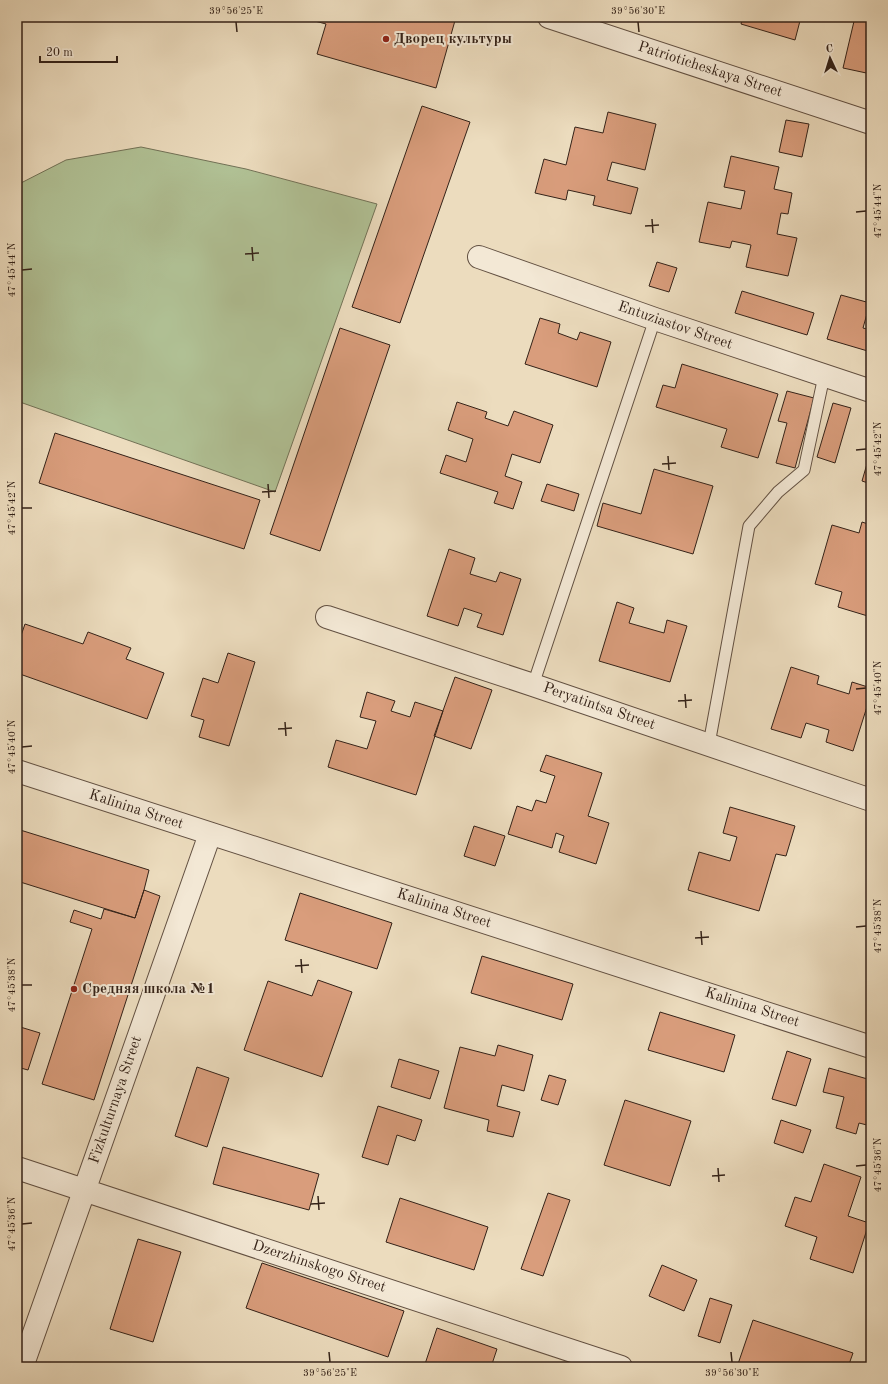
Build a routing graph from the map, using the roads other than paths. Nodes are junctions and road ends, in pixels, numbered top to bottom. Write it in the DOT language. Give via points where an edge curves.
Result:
graph roads {
  1 [pos="549,17"];
  2 [pos="871,123"];
  3 [pos="479,257"];
  4 [pos="655,319"];
  5 [pos="824,376"];
  6 [pos="871,391"];
  7 [pos="327,617"];
  8 [pos="533,685"];
  9 [pos="709,744"];
  10 [pos="17,771"];
  11 [pos="871,800"];
  12 [pos="210,834"];
  13 [pos="871,1047"];
  14 [pos="17,1168"];
  15 [pos="84,1190"];
  16 [pos="22,1367"];
  17 [pos="621,1367"];
  1 -- 2 [label="street, Patrioticheskaya Street"];
  3 -- 4 [label="street, Entuziastov Street"];
  4 -- 5 [label="street, Entuziastov Street"];
  4 -- 8 [label="lane"];
  5 -- 6 [label="street, Entuziastov Street"];
  5 -- 9 [label="lane" via="804,470 778,492 749,526"];
  7 -- 8 [label="street, Peryatintsa Street"];
  8 -- 9 [label="street, Peryatintsa Street"];
  9 -- 11 [label="street, Peryatintsa Street"];
  10 -- 12 [label="street, Kalinina Street"];
  12 -- 13 [label="street, Kalinina Street"];
  12 -- 15 [label="street, Fizkulturnaya Street"];
  14 -- 15 [label="street, Dzerzhinskogo Street"];
  15 -- 16 [label="street, Fizkulturnaya Street"];
  15 -- 17 [label="street, Dzerzhinskogo Street"];
}
